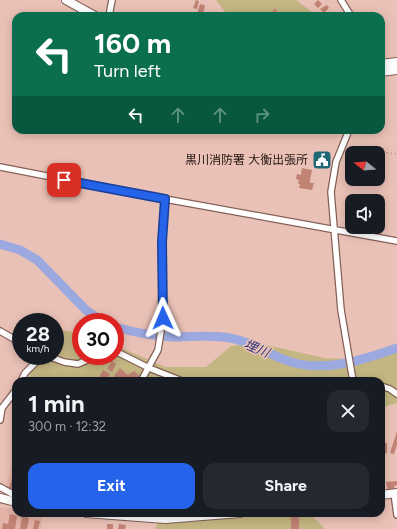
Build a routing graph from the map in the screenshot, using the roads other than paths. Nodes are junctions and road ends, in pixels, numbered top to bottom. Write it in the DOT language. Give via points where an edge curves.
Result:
graph roads {
  1 [pos="66,0"];
  2 [pos="112,0"];
  3 [pos="341,0"];
  4 [pos="88,12"];
  5 [pos="110,12"];
  6 [pos="348,12"];
  7 [pos="397,62"];
  8 [pos="385,64"];
  9 [pos="397,70"];
  10 [pos="385,72"];
  11 [pos="347,134"];
  12 [pos="0,167"];
  13 [pos="165,199"];
  14 [pos="333,229"];
  15 [pos="397,241"];
  16 [pos="0,331"];
  17 [pos="12,338"];
  18 [pos="124,356"];
  19 [pos="33,365"];
  20 [pos="149,368"];
  21 [pos="23,377"];
  22 [pos="143,377"];
  23 [pos="172,377"];
  24 [pos="353,377"];
  25 [pos="385,387"];
  26 [pos="397,394"];
  27 [pos="12,395"];
  28 [pos="0,420"];
  29 [pos="0,487"];
  30 [pos="395,493"];
  31 [pos="12,494"];
  32 [pos="385,494"];
  33 [pos="0,498"];
  34 [pos="12,501"];
  35 [pos="397,515"];
  36 [pos="148,517"];
  37 [pos="190,517"];
  1 -- 4 [label="highway"];
  2 -- 5 [label="street"];
  3 -- 6 [label="street"];
  7 -- 8 [label="highway"];
  9 -- 10 [label="highway"];
  11 -- 14 [label="street" via="333,176"];
  12 -- 13 [label="street"];
  13 -- 14 [label="street"];
  13 -- 20 [label="street" via="162,242 163,318 158,350"];
  14 -- 15 [label="street"];
  14 -- 24 [label="street" via="341,310"];
  16 -- 17 [label="street"];
  18 -- 20 [label="street"];
  19 -- 21 [label="street"];
  20 -- 22 [label="street"];
  20 -- 23 [label="street"];
  25 -- 26 [label="street"];
  27 -- 28 [label="street" via="2,408"];
  29 -- 31 [label="street"];
  30 -- 32 [label="highway"];
  30 -- 35 [label="street"];
  33 -- 34 [label="highway"];
  36 -- 37 [label="highway"];
}
